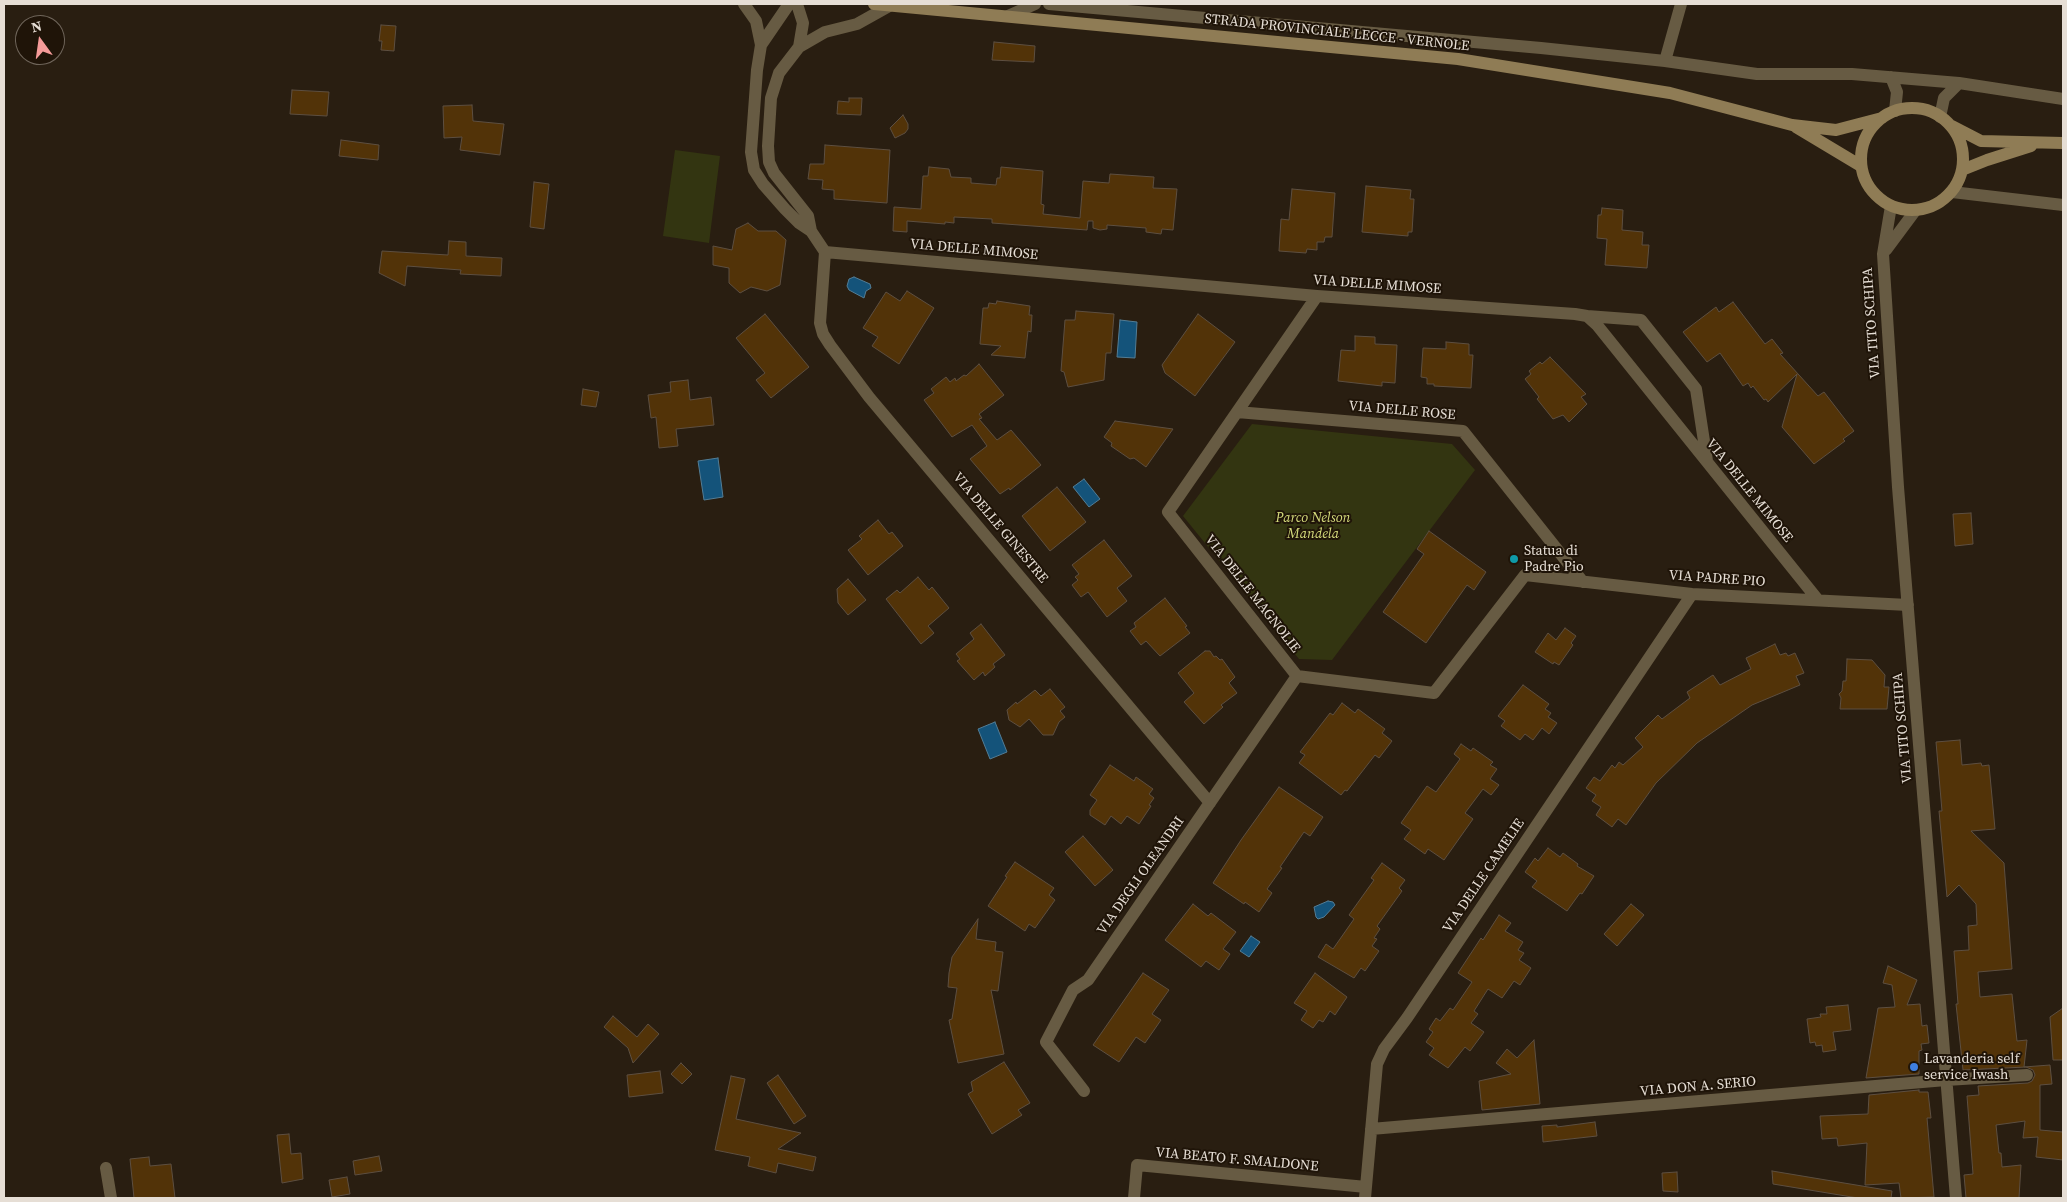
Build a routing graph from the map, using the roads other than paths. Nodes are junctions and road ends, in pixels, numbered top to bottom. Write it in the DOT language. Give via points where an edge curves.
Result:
graph roads {
  1 [pos="744,4"];
  2 [pos="789,4"];
  3 [pos="797,4"];
  4 [pos="874,4"];
  5 [pos="1035,4"];
  6 [pos="1049,4"];
  7 [pos="1681,4"];
  8 [pos="891,5"];
  9 [pos="1008,16"];
  10 [pos="761,45"];
  11 [pos="798,47"];
  12 [pos="1665,61"];
  13 [pos="1891,77"];
  14 [pos="1959,83"];
  15 [pos="2063,99"];
  16 [pos="1895,111"];
  17 [pos="1882,118"];
  18 [pos="1945,121"];
  19 [pos="1792,125"];
  20 [pos="2040,142"];
  21 [pos="2063,143"];
  22 [pos="1861,166"];
  23 [pos="1962,170"];
  24 [pos="1952,192"];
  25 [pos="2063,205"];
  26 [pos="1891,206"];
  27 [pos="1915,211"];
  28 [pos="811,231"];
  29 [pos="825,252"];
  30 [pos="1883,254"];
  31 [pos="1317,296"];
  32 [pos="1587,316"];
  33 [pos="1237,412"];
  34 [pos="1707,462"];
  35 [pos="1583,582"];
  36 [pos="1692,594"];
  37 [pos="1818,600"];
  38 [pos="1908,605"];
  39 [pos="1297,676"];
  40 [pos="1210,803"];
  41 [pos="2027,1075"];
  42 [pos="1946,1080"];
  43 [pos="1084,1091"];
  44 [pos="1371,1129"];
  45 [pos="106,1168"];
  46 [pos="1366,1193"];
  47 [pos="111,1198"];
  48 [pos="1134,1198"];
  49 [pos="1956,1198"];
  1 -- 10 [label="street" via="756,21"];
  2 -- 10 [label="street"];
  3 -- 11 [label="street" via="803,23"];
  4 -- 8 [label="main road, STRADA PROVINCIALE LECCE - VERNOLE"];
  5 -- 9 [label="street"];
  6 -- 12 [label="street"];
  7 -- 12 [label="street"];
  8 -- 9 [label="main road, STRADA PROVINCIALE LECCE - VERNOLE"];
  8 -- 11 [label="street" via="857,24 825,32"];
  9 -- 19 [label="main road, STRADA PROVINCIALE LECCE - VERNOLE" via="1458,59 1670,93"];
  10 -- 28 [label="street" via="751,152 754,170 799,223"];
  11 -- 28 [label="street" via="779,74 771,98 768,146 774,173 808,216"];
  12 -- 13 [label="street" via="1757,74"];
  13 -- 14 [label="street"];
  13 -- 16 [label="street" via="1897,92"];
  14 -- 15 [label="street"];
  14 -- 18 [label="street" via="1944,98"];
  16 -- 17 [label="main road, STRADA PROVINCIALE LECCE - VERNOLE"];
  16 -- 18 [label="main road, STRADA PROVINCIALE LECCE - VERNOLE" via="1924,110"];
  17 -- 19 [label="main road, STRADA PROVINCIALE LECCE - VERNOLE" via="1836,130"];
  17 -- 22 [label="main road, STRADA PROVINCIALE LECCE - VERNOLE" via="1864,139"];
  18 -- 20 [label="main road, STRADA PROVINCIALE LECCE - VERNOLE" via="1982,141"];
  18 -- 23 [label="main road" via="1959,139 1963,154"];
  19 -- 22 [label="main road, STRADA PROVINCIALE LECCE - VERNOLE"];
  20 -- 21 [label="main road, STRADA PROVINCIALE LECCE - VERNOLE"];
  20 -- 23 [label="main road, STRADA PROVINCIALE LECCE - VERNOLE"];
  22 -- 26 [label="main road, STRADA PROVINCIALE LECCE - VERNOLE" via="1866,183 1876,196"];
  23 -- 24 [label="main road"];
  24 -- 25 [label="street"];
  24 -- 27 [label="main road" via="1929,208"];
  26 -- 27 [label="main road, STRADA PROVINCIALE LECCE - VERNOLE"];
  26 -- 30 [label="street, VIA TITO SCHIPA"];
  27 -- 30 [label="street, VIA TITO SCHIPA"];
  28 -- 29 [label="street"];
  29 -- 31 [label="street, VIA DELLE MIMOSE"];
  29 -- 40 [label="street, VIA DELLE GINESTRE" via="820,323 830,345 869,397"];
  30 -- 38 [label="street, VIA TITO SCHIPA"];
  31 -- 32 [label="street, VIA DELLE MIMOSE"];
  31 -- 33 [label="street, VIA DELLE MAGNOLIE"];
  32 -- 34 [label="street, VIA DELLE MIMOSE"];
  32 -- 34 [label="street" via="1641,320 1696,389"];
  33 -- 35 [label="street, VIA DELLE ROSE" via="1463,432"];
  33 -- 39 [label="street, VIA DELLE MAGNOLIE" via="1168,512"];
  34 -- 37 [label="street, VIA DELLE MIMOSE"];
  35 -- 36 [label="street, VIA PADRE PIO"];
  35 -- 39 [label="street, VIA PADRE PIO" via="1525,575 1434,693"];
  36 -- 37 [label="street, VIA PADRE PIO"];
  36 -- 44 [label="street, VIA DELLE CAMELIE" via="1384,1049 1377,1064"];
  37 -- 38 [label="street, VIA PADRE PIO"];
  38 -- 42 [label="street, VIA TITO SCHIPA"];
  39 -- 40 [label="street, VIA DEGLI OLEANDRI"];
  40 -- 43 [label="street, VIA DEGLI OLEANDRI" via="1088,980 1073,990 1046,1042"];
  41 -- 42 [label="street, VIA DON A. SERIO"];
  42 -- 44 [label="street, VIA DON A. SERIO"];
  42 -- 49 [label="street, VIA TITO SCHIPA"];
  44 -- 46 [label="street, VIA DELLE CAMELIE"];
  45 -- 47 [label="street"];
  46 -- 48 [label="street, VIA BEATO F. SMALDONE" via="1137,1165"];
}
